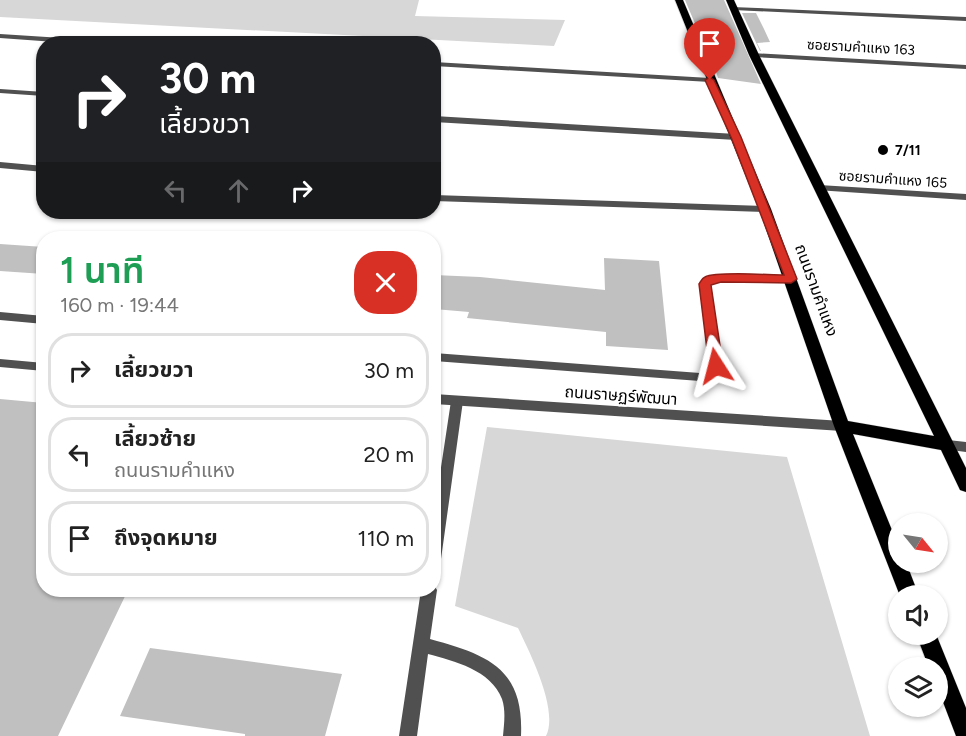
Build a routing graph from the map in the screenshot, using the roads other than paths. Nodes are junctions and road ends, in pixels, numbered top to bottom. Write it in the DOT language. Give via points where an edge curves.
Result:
graph roads {
  1 [pos="679,0"];
  2 [pos="732,4"];
  3 [pos="966,19"];
  4 [pos="0,36"];
  5 [pos="36,38"];
  6 [pos="754,55"];
  7 [pos="441,64"];
  8 [pos="966,67"];
  9 [pos="710,80"];
  10 [pos="0,92"];
  11 [pos="36,94"];
  12 [pos="441,119"];
  13 [pos="736,137"];
  14 [pos="0,165"];
  15 [pos="36,168"];
  16 [pos="819,188"];
  17 [pos="966,197"];
  18 [pos="441,198"];
  19 [pos="765,209"];
  20 [pos="791,279"];
  21 [pos="0,316"];
  22 [pos="36,319"];
  23 [pos="441,358"];
  24 [pos="0,363"];
  25 [pos="36,366"];
  26 [pos="441,400"];
  27 [pos="457,401"];
  28 [pos="842,426"];
  29 [pos="948,445"];
  30 [pos="966,447"];
  31 [pos="966,485"];
  32 [pos="441,511"];
  33 [pos="906,585"];
  34 [pos="428,597"];
  35 [pos="421,644"];
  36 [pos="930,645"];
  37 [pos="966,735"];
  38 [pos="408,736"];
  39 [pos="512,736"];
  1 -- 9 [label="main road, ถนนรามคำแหง"];
  2 -- 3 [label="street"];
  2 -- 6 [label="main road"];
  4 -- 5 [label="street"];
  6 -- 8 [label="street, ซอยรามคำแหง 163"];
  6 -- 16 [label="main road"];
  7 -- 9 [label="street"];
  9 -- 13 [label="main road, ถนนรามคำแหง"];
  10 -- 11 [label="street"];
  12 -- 13 [label="street"];
  13 -- 19 [label="main road, ถนนรามคำแหง"];
  14 -- 15 [label="street"];
  16 -- 17 [label="street, ซอยรามคำแหง 165"];
  16 -- 29 [label="main road"];
  18 -- 19 [label="street"];
  19 -- 20 [label="main road, ถนนรามคำแหง"];
  20 -- 23 [label="street" via="721,278 705,284 716,366 713,374"];
  20 -- 28 [label="main road, ถนนรามคำแหง"];
  21 -- 22 [label="street"];
  24 -- 25 [label="street"];
  26 -- 27 [label="street, ถนนราษฏร์พัฒนา"];
  27 -- 28 [label="street, ถนนราษฏร์พัฒนา"];
  27 -- 32 [label="street"];
  28 -- 29 [label="main road"];
  28 -- 33 [label="main road, ถนนรามคำแหง"];
  29 -- 30 [label="street"];
  29 -- 31 [label="main road"];
  34 -- 35 [label="street"];
  35 -- 38 [label="street"];
  35 -- 39 [label="street" via="487,666 502,682 512,704"];
  36 -- 37 [label="main road"];
}
